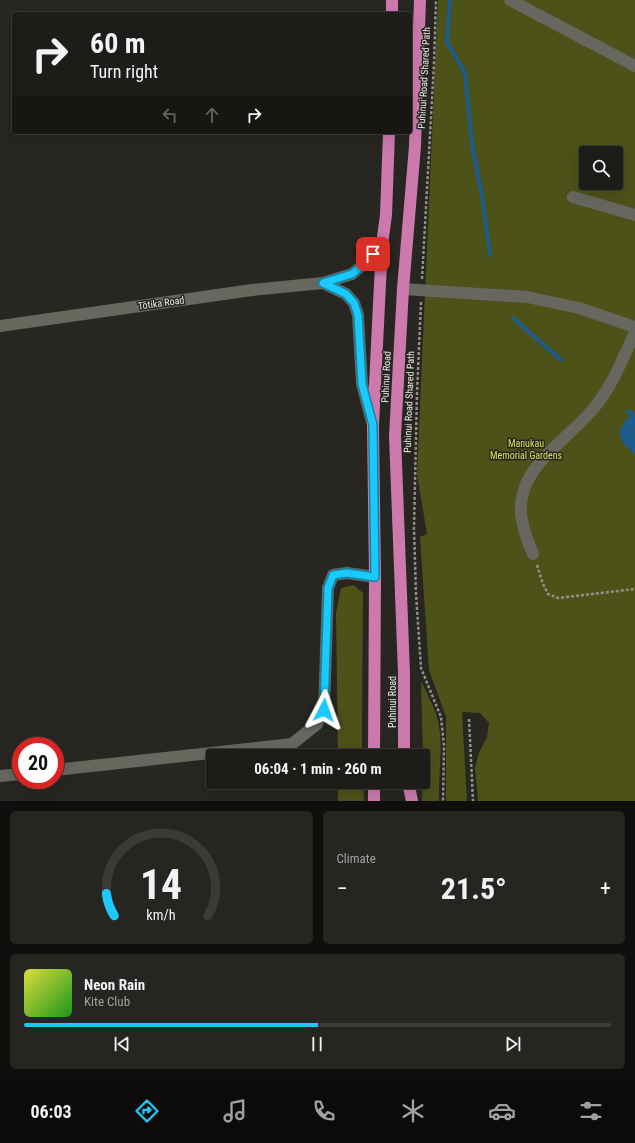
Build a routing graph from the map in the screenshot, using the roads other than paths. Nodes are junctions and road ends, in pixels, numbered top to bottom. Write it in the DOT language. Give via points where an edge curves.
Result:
graph roads {
  1 [pos="392,0"];
  2 [pos="420,0"];
  3 [pos="510,0"];
  4 [pos="392,12"];
  5 [pos="635,66"];
  6 [pos="389,134"];
  7 [pos="572,197"];
  8 [pos="635,215"];
  9 [pos="382,244"];
  10 [pos="323,283"];
  11 [pos="403,289"];
  12 [pos="0,326"];
  13 [pos="635,327"];
  14 [pos="635,332"];
  15 [pos="373,425"];
  16 [pos="533,554"];
  17 [pos="375,577"];
  18 [pos="374,749"];
  19 [pos="404,749"];
  20 [pos="64,769"];
  21 [pos="12,775"];
  22 [pos="0,776"];
  23 [pos="374,789"];
  24 [pos="403,789"];
  25 [pos="409,789"];
  26 [pos="374,801"];
  27 [pos="403,801"];
  28 [pos="412,801"];
  1 -- 4 [label="highway"];
  2 -- 11 [label="highway, Puhinui Road" via="415,146"];
  3 -- 5 [label="street"];
  6 -- 9 [label="highway, Puhinui Road" via="386,215"];
  7 -- 8 [label="street"];
  9 -- 10 [label="street, Tōtika Road" via="352,274"];
  9 -- 15 [label="highway, Puhinui Road"];
  10 -- 12 [label="street, Tōtika Road" via="236,292"];
  10 -- 15 [label="street" via="346,294 354,303 358,315 362,384"];
  11 -- 13 [label="street" via="527,297 579,308"];
  11 -- 19 [label="highway, Puhinui Road" via="395,436 404,673"];
  14 -- 16 [label="street" via="618,370 594,408 545,456 527,481 522,495 522,524"];
  15 -- 17 [label="highway, Puhinui Road"];
  17 -- 18 [label="highway, Puhinui Road"];
  17 -- 20 [label="street" via="347,573 333,575 328,588 324,710 317,724 292,744"];
  21 -- 22 [label="street"];
  23 -- 26 [label="highway"];
  24 -- 27 [label="highway"];
  25 -- 28 [label="highway"];
}
